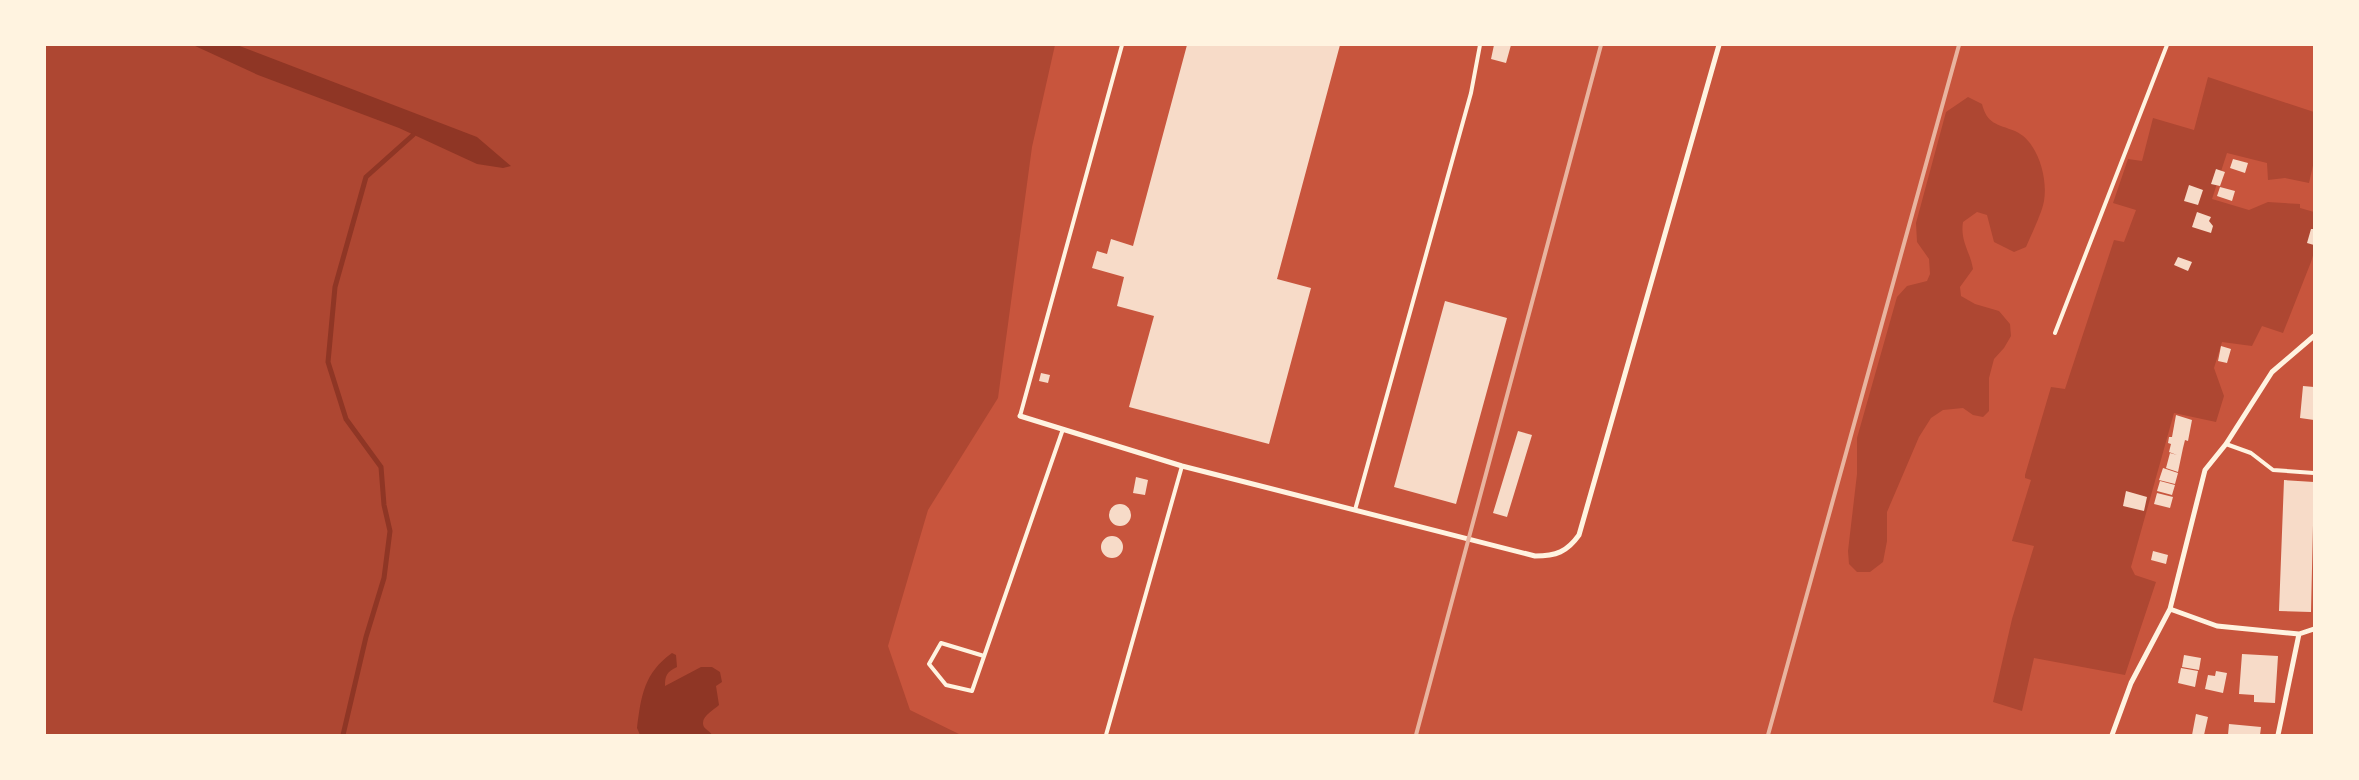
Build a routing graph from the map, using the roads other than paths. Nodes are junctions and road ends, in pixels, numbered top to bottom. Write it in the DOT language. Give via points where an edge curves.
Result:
graph roads {
  1 [pos="1122,45"];
  2 [pos="1480,45"];
  3 [pos="1719,45"];
  4 [pos="2167,45"];
  5 [pos="2056,333"];
  6 [pos="2314,336"];
  7 [pos="1020,416"];
  8 [pos="1063,429"];
  9 [pos="2226,444"];
  10 [pos="1182,466"];
  11 [pos="2314,473"];
  12 [pos="1355,510"];
  13 [pos="2170,609"];
  14 [pos="2314,629"];
  15 [pos="2299,634"];
  16 [pos="984,656"];
  17 [pos="1106,735"];
  18 [pos="2112,735"];
  19 [pos="2278,735"];
  1 -- 7 [label="lane"];
  2 -- 12 [label="lane" via="1471,94"];
  3 -- 12 [label="street" via="1579,535 1571,546 1561,553 1535,556"];
  4 -- 5 [label="lane"];
  6 -- 9 [label="street" via="2272,372"];
  7 -- 8 [label="street"];
  8 -- 10 [label="street"];
  8 -- 16 [label="lane"];
  9 -- 11 [label="lane" via="2251,453 2273,470"];
  9 -- 13 [label="street" via="2205,470"];
  10 -- 12 [label="street"];
  10 -- 17 [label="lane"];
  13 -- 15 [label="street" via="2216,626"];
  13 -- 18 [label="street" via="2130,683"];
  14 -- 15 [label="street"];
  15 -- 19 [label="street"];
  16 -- 16 [label="lane" via="972,690 946,685 929,664 941,643"];
}
